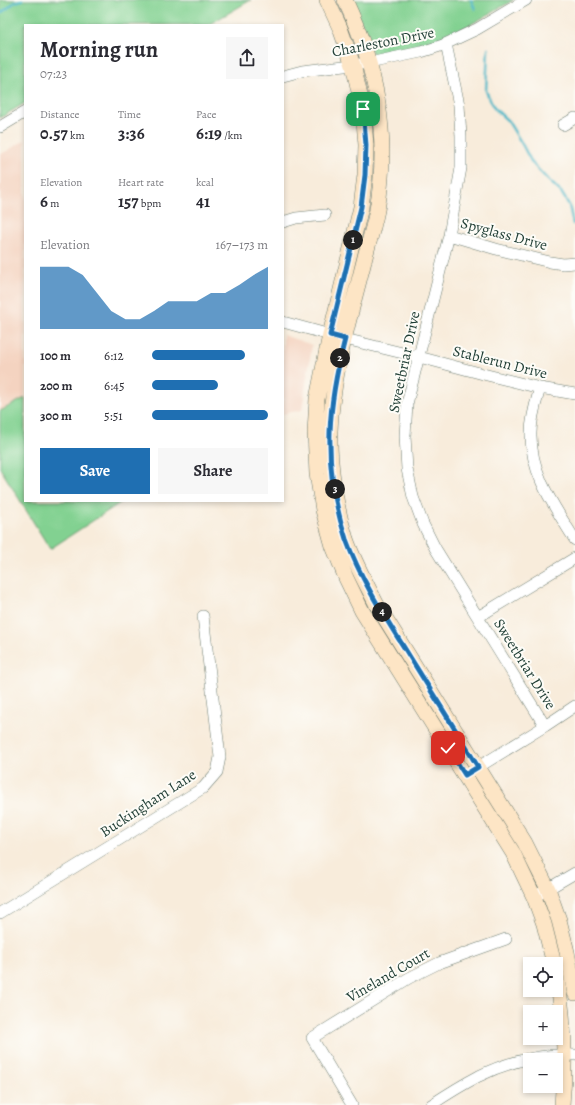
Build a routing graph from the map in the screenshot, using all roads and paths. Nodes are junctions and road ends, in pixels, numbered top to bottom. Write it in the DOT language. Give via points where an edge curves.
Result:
graph roads {
  1 [pos="327,0"];
  2 [pos="345,0"];
  3 [pos="526,0"];
  4 [pos="446,44"];
  5 [pos="369,63"];
  6 [pos="353,65"];
  7 [pos="284,76"];
  8 [pos="24,113"];
  9 [pos="575,118"];
  10 [pos="563,125"];
  11 [pos="0,127"];
  12 [pos="325,215"];
  13 [pos="284,222"];
  14 [pos="449,235"];
  15 [pos="575,263"];
  16 [pos="284,322"];
  17 [pos="330,335"];
  18 [pos="345,339"];
  19 [pos="419,357"];
  20 [pos="540,388"];
  21 [pos="575,394"];
  22 [pos="575,540"];
  23 [pos="575,558"];
  24 [pos="203,616"];
  25 [pos="478,617"];
  26 [pos="575,706"];
  27 [pos="545,726"];
  28 [pos="478,767"];
  29 [pos="465,775"];
  30 [pos="575,873"];
  31 [pos="548,889"];
  32 [pos="534,897"];
  33 [pos="0,913"];
  34 [pos="506,939"];
  35 [pos="552,957"];
  36 [pos="575,992"];
  37 [pos="560,997"];
  38 [pos="570,1055"];
  39 [pos="352,1105"];
  40 [pos="431,1105"];
  41 [pos="562,1105"];
  1 -- 6 [label="main road"];
  2 -- 5 [label="main road" via="356,22"];
  3 -- 4 [label="street, Charleston Drive"];
  4 -- 5 [label="street, Charleston Drive"];
  4 -- 14 [label="street, Sweetbriar Drive" via="459,105 461,136 461,168"];
  5 -- 6 [label="street, Charleston Drive"];
  5 -- 18 [label="main road" via="379,106 381,177 376,211"];
  6 -- 7 [label="street, Charleston Drive"];
  6 -- 17 [label="main road" via="364,116 365,175 361,207"];
  8 -- 11 [label="street"];
  9 -- 10 [label="street"];
  12 -- 13 [label="street"];
  14 -- 15 [label="street, Spyglass Drive" via="550,262"];
  14 -- 19 [label="street, Sweetbriar Drive"];
  16 -- 17 [label="street"];
  17 -- 18 [label="street"];
  17 -- 29 [label="main road" via="317,399 315,432 317,474 333,546 362,611"];
  18 -- 19 [label="street"];
  18 -- 28 [label="main road" via="336,378 330,432 337,506 347,540 377,605"];
  19 -- 20 [label="street, Stablerun Drive"];
  19 -- 25 [label="street, Sweetbriar Drive" via="407,404 407,469 423,524"];
  20 -- 21 [label="street, Stablerun Drive"];
  20 -- 22 [label="street" via="531,433 535,466 544,488"];
  23 -- 25 [label="street"];
  24 -- 33 [label="street, Buckingham Lane" via="220,756 217,772 203,788"];
  25 -- 27 [label="street, Sweetbriar Drive"];
  26 -- 27 [label="street"];
  27 -- 28 [label="street"];
  28 -- 29 [label="street"];
  28 -- 31 [label="main road" via="525,843"];
  29 -- 32 [label="main road" via="513,853"];
  30 -- 31 [label="street"];
  31 -- 32 [label="street"];
  31 -- 36 [label="main road" via="566,946"];
  32 -- 35 [label="main road"];
  34 -- 39 [label="street, Vineland Court" via="439,962 312,1038"];
  37 -- 38 [label="main road"];
  38 -- 40 [label="street" via="524,1060 496,1069"];
  38 -- 41 [label="main road" via="564,1078"];
}
